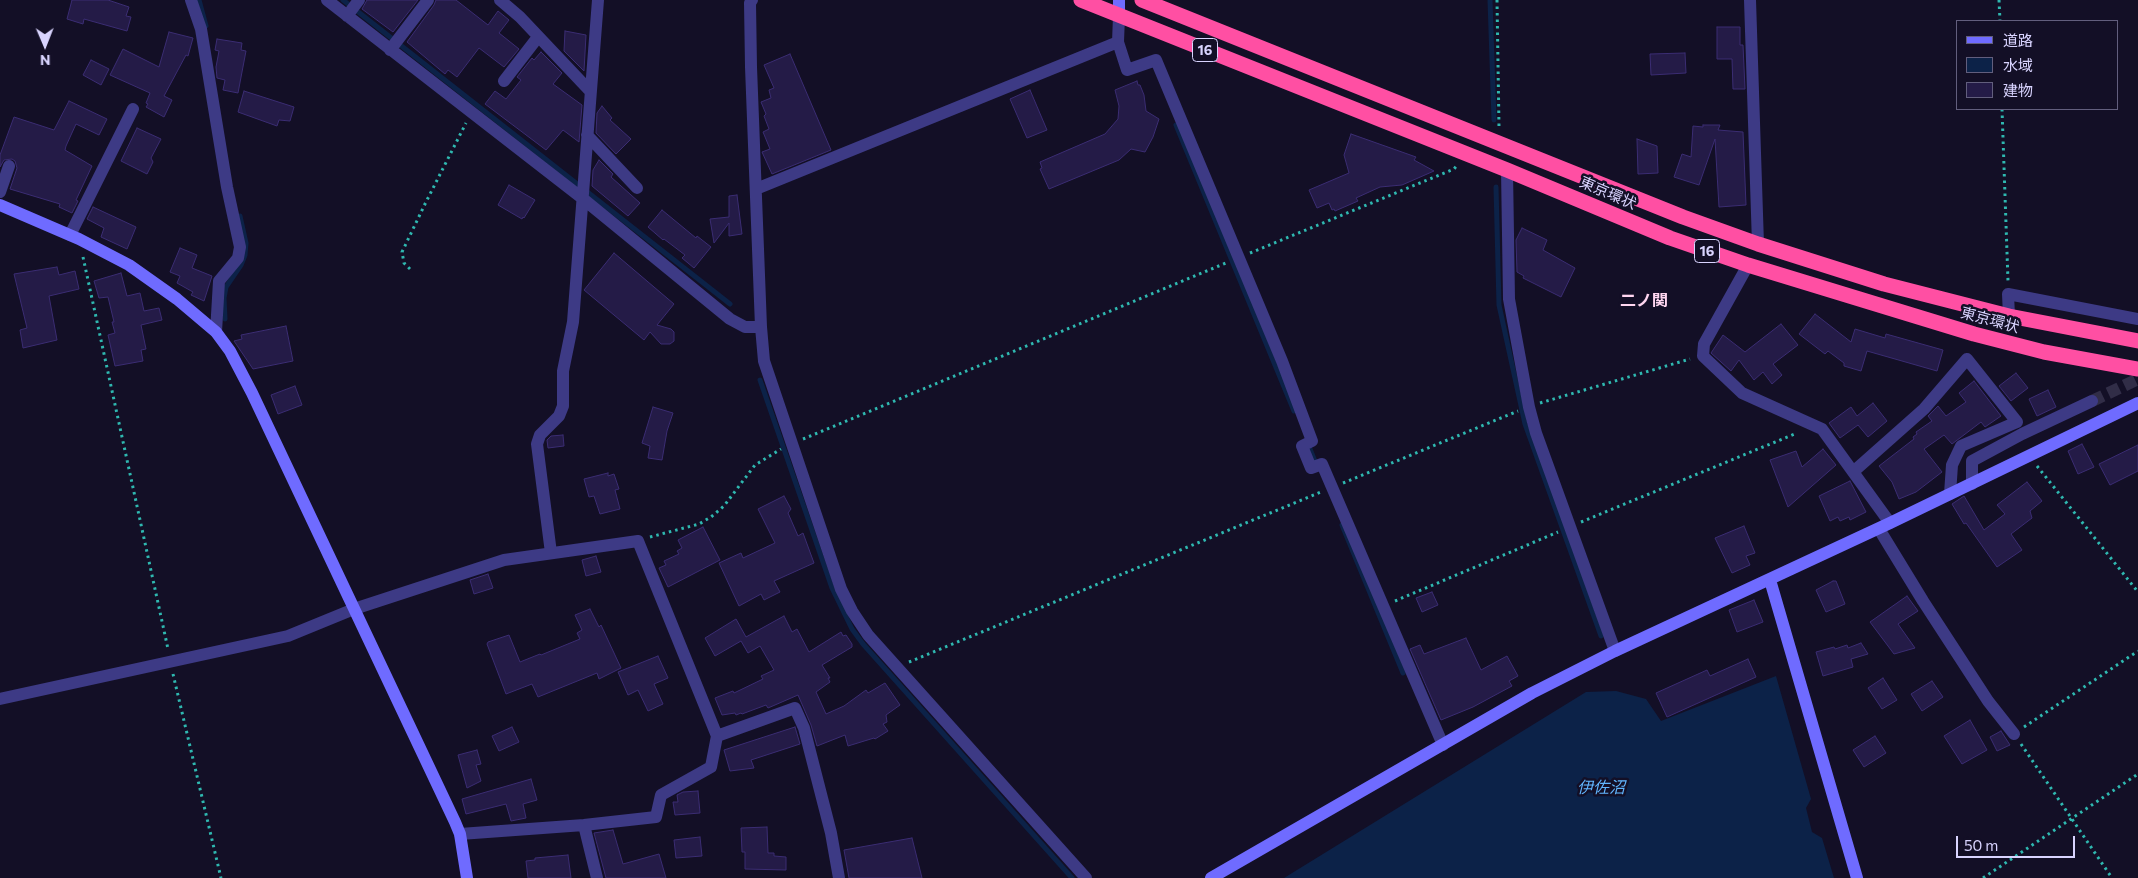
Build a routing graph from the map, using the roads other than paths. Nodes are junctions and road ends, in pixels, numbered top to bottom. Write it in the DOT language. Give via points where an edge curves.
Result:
graph roads {
  1 [pos="192,0"];
  2 [pos="327,0"];
  3 [pos="428,0"];
  4 [pos="500,0"];
  5 [pos="598,0"];
  6 [pos="1082,0"];
  7 [pos="1119,0"];
  8 [pos="1142,0"];
  9 [pos="1750,0"];
  10 [pos="750,1"];
  11 [pos="353,8"];
  12 [pos="1119,16"];
  13 [pos="538,37"];
  14 [pos="1118,42"];
  15 [pos="394,44"];
  16 [pos="504,81"];
  17 [pos="590,91"];
  18 [pos="133,109"];
  19 [pos="587,136"];
  20 [pos="8,166"];
  21 [pos="1507,170"];
  22 [pos="637,188"];
  23 [pos="756,190"];
  24 [pos="0,192"];
  25 [pos="582,198"];
  26 [pos="0,205"];
  27 [pos="75,237"];
  28 [pos="1758,244"];
  29 [pos="1748,266"];
  30 [pos="2009,316"];
  31 [pos="2138,319"];
  32 [pos="761,327"];
  33 [pos="216,332"];
  34 [pos="2138,341"];
  35 [pos="2138,369"];
  36 [pos="2092,400"];
  37 [pos="2138,403"];
  38 [pos="1852,472"];
  39 [pos="1972,484"];
  40 [pos="1950,494"];
  41 [pos="1884,526"];
  42 [pos="551,553"];
  43 [pos="1770,580"];
  44 [pos="354,609"];
  45 [pos="1616,651"];
  46 [pos="0,699"];
  47 [pos="2014,734"];
  48 [pos="717,736"];
  49 [pos="1443,746"];
  50 [pos="584,825"];
  51 [pos="460,834"];
  52 [pos="467,878"];
  53 [pos="597,878"];
  54 [pos="839,878"];
  55 [pos="1086,878"];
  56 [pos="1210,878"];
  57 [pos="1857,878"];
  1 -- 33 [label="street" via="201,30 240,247 238,258 219,281"];
  2 -- 11 [label="street"];
  3 -- 15 [label="street"];
  4 -- 13 [label="street"];
  5 -- 17 [label="street"];
  6 -- 12 [label="highway, 東京環状 / 16"];
  7 -- 12 [label="street"];
  8 -- 28 [label="highway, 東京環状 / 16" via="1683,217"];
  9 -- 28 [label="street"];
  10 -- 23 [label="street"];
  11 -- 15 [label="street"];
  12 -- 14 [label="street"];
  12 -- 21 [label="highway, 東京環状 / 16"];
  13 -- 16 [label="street"];
  13 -- 17 [label="street"];
  14 -- 23 [label="street"];
  14 -- 49 [label="street" via="1128,70 1156,60 1312,441 1302,446 1308,461 1311,468 1322,464"];
  15 -- 25 [label="street" via="471,113"];
  17 -- 19 [label="street"];
  18 -- 27 [label="street"];
  19 -- 22 [label="street"];
  19 -- 25 [label="street"];
  20 -- 24 [label="street"];
  21 -- 29 [label="highway, 東京環状 / 16" via="1670,238"];
  21 -- 45 [label="street" via="1509,298 1525,409 1536,432 1564,530"];
  23 -- 32 [label="street"];
  25 -- 32 [label="street" via="730,319 745,327"];
  25 -- 42 [label="street" via="563,406 559,416 540,435 537,444"];
  26 -- 27 [label="street"];
  27 -- 33 [label="street" via="129,265"];
  28 -- 30 [label="highway, 東京環状 / 16" via="1884,284"];
  29 -- 35 [label="highway, 東京環状 / 16" via="1974,334 2044,352"];
  29 -- 38 [label="street" via="1704,344 1703,356 1742,394 1822,429"];
  30 -- 31 [label="street" via="2008,294"];
  30 -- 34 [label="highway, 東京環状 / 16"];
  32 -- 55 [label="street" via="764,361 841,589 852,611 868,636"];
  33 -- 44 [label="street" via="252,393"];
  36 -- 39 [label="street" via="1972,461"];
  37 -- 39 [label="street"];
  38 -- 40 [label="street" via="1924,410 1967,358 2017,422 1962,446 1952,466"];
  38 -- 41 [label="street"];
  39 -- 40 [label="street"];
  40 -- 41 [label="street"];
  41 -- 43 [label="street"];
  41 -- 47 [label="street" via="1988,701"];
  42 -- 44 [label="street" via="504,560"];
  42 -- 48 [label="street" via="638,541"];
  43 -- 45 [label="street"];
  43 -- 57 [label="street"];
  44 -- 46 [label="street" via="288,636"];
  44 -- 51 [label="street"];
  45 -- 49 [label="street" via="1532,693"];
  48 -- 50 [label="street" via="711,767 662,795 656,817"];
  48 -- 54 [label="street" via="795,708 804,728"];
  49 -- 56 [label="street"];
  50 -- 51 [label="street"];
  50 -- 53 [label="street"];
  51 -- 52 [label="street"];
}
